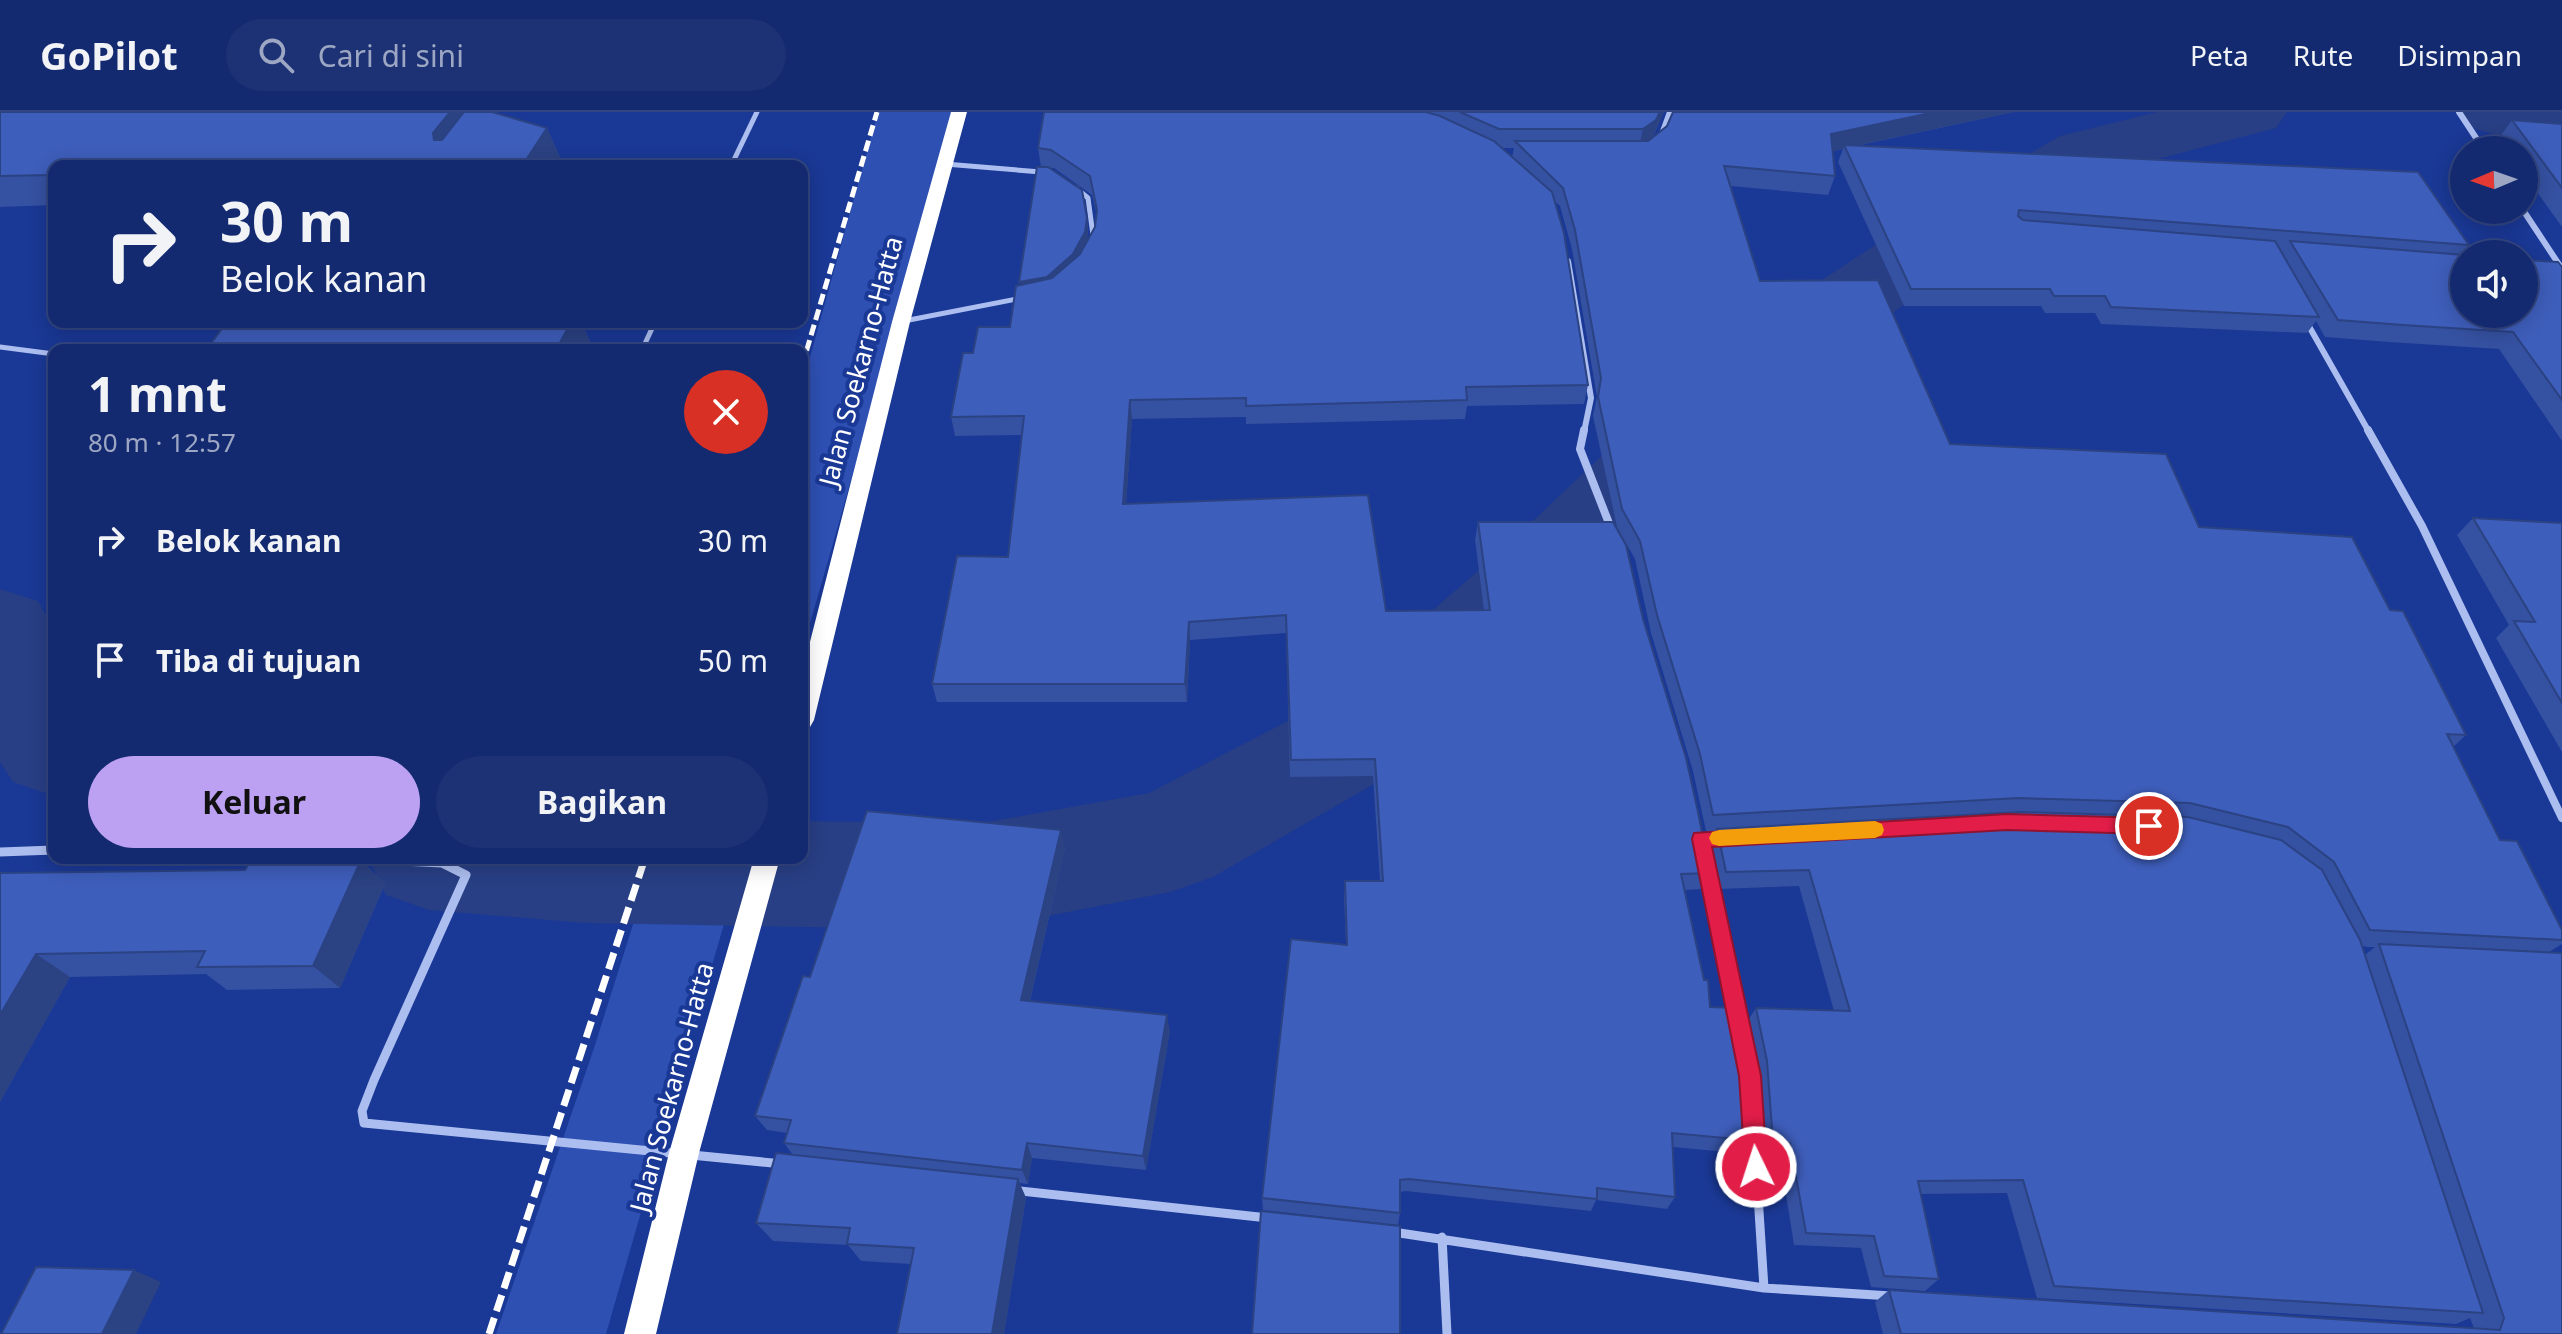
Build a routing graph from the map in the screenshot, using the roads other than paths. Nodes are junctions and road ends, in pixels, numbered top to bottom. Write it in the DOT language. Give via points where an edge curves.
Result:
graph roads {
  1 [pos="757,112"];
  2 [pos="959,112"];
  3 [pos="1670,112"];
  4 [pos="2460,113"];
  5 [pos="2475,136"];
  6 [pos="1656,144"];
  7 [pos="734,160"];
  8 [pos="945,164"];
  9 [pos="1051,173"];
  10 [pos="1074,187"];
  11 [pos="2532,224"];
  12 [pos="1092,245"];
  13 [pos="1566,250"];
  14 [pos="2562,272"];
  15 [pos="2549,274"];
  16 [pos="1036,296"];
  17 [pos="2299,307"];
  18 [pos="901,322"];
  19 [pos="0,347"];
  20 [pos="48,353"];
  21 [pos="1614,536"];
  22 [pos="808,696"];
  23 [pos="2562,818"];
  24 [pos="48,850"];
  25 [pos="0,852"];
  26 [pos="1704,854"];
  27 [pos="444,864"];
  28 [pos="765,864"];
  29 [pos="1741,1031"];
  30 [pos="1753,1121"];
  31 [pos="684,1153"];
  32 [pos="795,1165"];
  33 [pos="1000,1188"];
  34 [pos="1284,1220"];
  35 [pos="1379,1230"];
  36 [pos="1442,1237"];
  37 [pos="1764,1288"];
  38 [pos="1906,1297"];
  39 [pos="640,1334"];
  40 [pos="1447,1334"];
  1 -- 7 [label="lane"];
  2 -- 8 [label="highway, Jalan Soekarno-Hatta"];
  3 -- 6 [label="street"];
  4 -- 5 [label="street"];
  8 -- 9 [label="lane"];
  8 -- 18 [label="highway, Jalan Soekarno-Hatta"];
  10 -- 12 [label="lane" via="1088,198"];
  11 -- 14 [label="street"];
  13 -- 21 [label="street" via="1591,398 1580,449"];
  14 -- 15 [label="street"];
  16 -- 18 [label="lane"];
  17 -- 23 [label="street" via="2422,526"];
  18 -- 22 [label="highway, Jalan Soekarno-Hatta"];
  19 -- 20 [label="lane"];
  24 -- 25 [label="street"];
  26 -- 29 [label="street"];
  27 -- 31 [label="street" via="466,875 374,1080 362,1111 364,1123"];
  28 -- 31 [label="highway, Jalan Soekarno-Hatta"];
  30 -- 37 [label="street"];
  31 -- 32 [label="street"];
  31 -- 39 [label="highway, Jalan Soekarno-Hatta"];
  33 -- 34 [label="street"];
  35 -- 36 [label="street"];
  36 -- 37 [label="street"];
  36 -- 40 [label="street"];
  37 -- 38 [label="street"];
}
